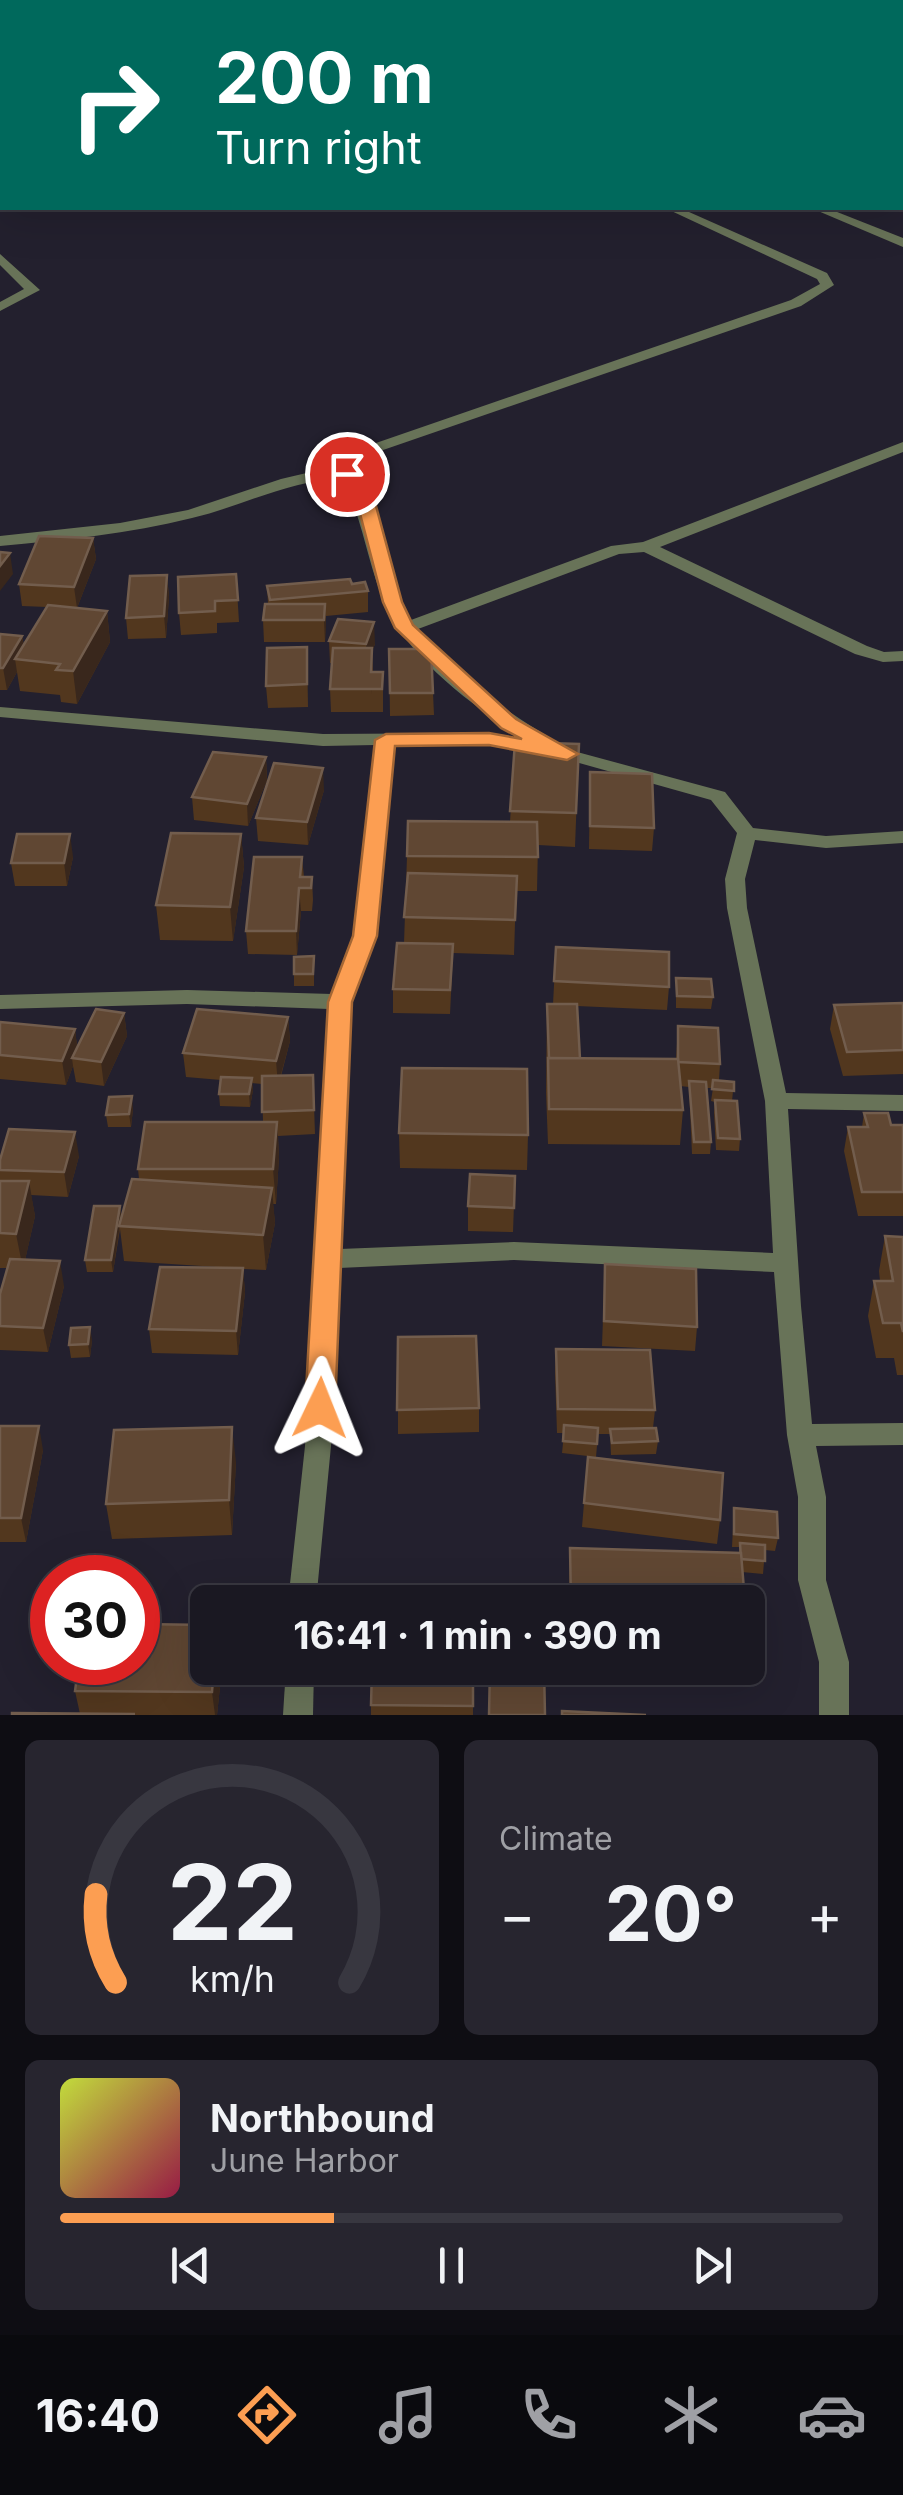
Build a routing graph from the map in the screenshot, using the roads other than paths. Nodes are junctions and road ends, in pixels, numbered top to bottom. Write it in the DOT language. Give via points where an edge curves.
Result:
graph roads {
  1 [pos="675,210"];
  2 [pos="822,210"];
  3 [pos="903,242"];
  4 [pos="0,258"];
  5 [pos="0,307"];
  6 [pos="903,446"];
  7 [pos="322,472"];
  8 [pos="0,541"];
  9 [pos="646,546"];
  10 [pos="404,628"];
  11 [pos="903,656"];
  12 [pos="0,712"];
  13 [pos="386,740"];
  14 [pos="567,754"];
  15 [pos="747,833"];
  16 [pos="903,837"];
  17 [pos="0,1002"];
  18 [pos="340,1002"];
  19 [pos="776,1100"];
  20 [pos="903,1103"];
  21 [pos="326,1260"];
  22 [pos="785,1263"];
  23 [pos="800,1434"];
  24 [pos="903,1434"];
  25 [pos="304,1585"];
  26 [pos="299,1685"];
  27 [pos="298,1715"];
  28 [pos="834,1715"];
  1 -- 7 [label="street" via="827,284 796,303"];
  2 -- 3 [label="street"];
  4 -- 5 [label="street" via="33,290"];
  6 -- 9 [label="street"];
  7 -- 8 [label="street" via="196,513 115,530"];
  7 -- 10 [label="street" via="347,474 367,506"];
  9 -- 10 [label="street" via="617,549"];
  9 -- 11 [label="street" via="861,650"];
  10 -- 14 [label="street" via="508,724"];
  12 -- 13 [label="street"];
  13 -- 14 [label="street" via="489,739"];
  13 -- 18 [label="street" via="365,936"];
  14 -- 15 [label="street" via="718,796"];
  15 -- 16 [label="street" via="826,842"];
  15 -- 19 [label="street" via="735,879 737,908"];
  17 -- 18 [label="street"];
  18 -- 21 [label="street"];
  19 -- 20 [label="street"];
  19 -- 22 [label="street"];
  21 -- 22 [label="street" via="514,1251"];
  21 -- 25 [label="street"];
  22 -- 23 [label="street"];
  23 -- 24 [label="street"];
  23 -- 28 [label="street" via="812,1497 812,1580 834,1662"];
  26 -- 27 [label="street"];
}
